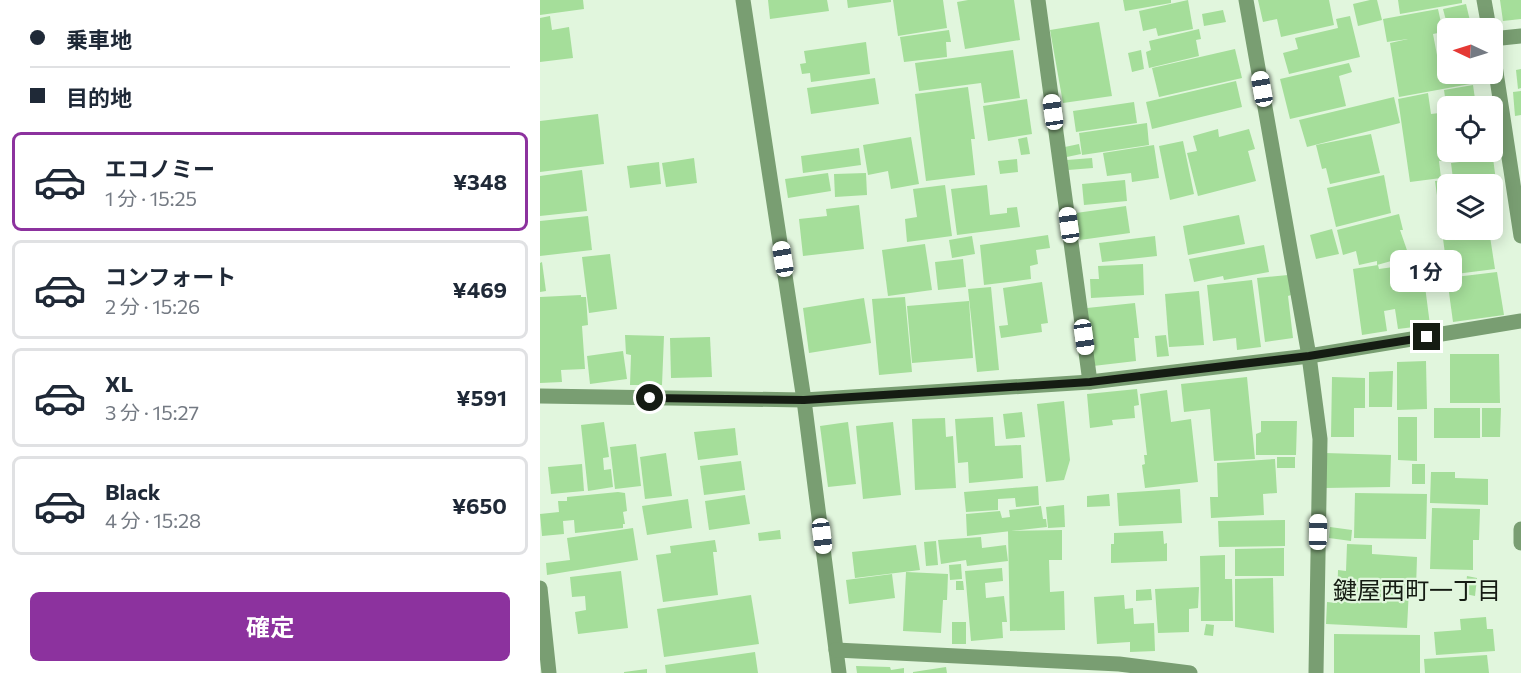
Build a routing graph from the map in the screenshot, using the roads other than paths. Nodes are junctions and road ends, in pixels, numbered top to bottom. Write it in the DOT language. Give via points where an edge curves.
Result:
graph roads {
  1 [pos="743,0"];
  2 [pos="1038,0"];
  3 [pos="1246,0"];
  4 [pos="1484,0"];
  5 [pos="1488,18"];
  6 [pos="1521,36"];
  7 [pos="1503,38"];
  8 [pos="1498,84"];
  9 [pos="1521,236"];
  10 [pos="1521,321"];
  11 [pos="1309,356"];
  12 [pos="1090,382"];
  13 [pos="540,396"];
  14 [pos="804,400"];
  15 [pos="1521,529"];
  16 [pos="1521,543"];
  17 [pos="540,588"];
  18 [pos="836,650"];
  19 [pos="549,673"];
  20 [pos="839,673"];
  21 [pos="1190,673"];
  22 [pos="1316,673"];
  1 -- 14 [label="street"];
  2 -- 12 [label="street"];
  3 -- 11 [label="street"];
  4 -- 5 [label="street"];
  6 -- 7 [label="street"];
  8 -- 9 [label="street"];
  10 -- 11 [label="street"];
  11 -- 12 [label="street"];
  11 -- 22 [label="street" via="1320,439"];
  12 -- 14 [label="street"];
  13 -- 14 [label="street"];
  14 -- 18 [label="street"];
  15 -- 16 [label="street"];
  17 -- 19 [label="street"];
  18 -- 20 [label="street"];
  18 -- 21 [label="street" via="1119,664"];
}
